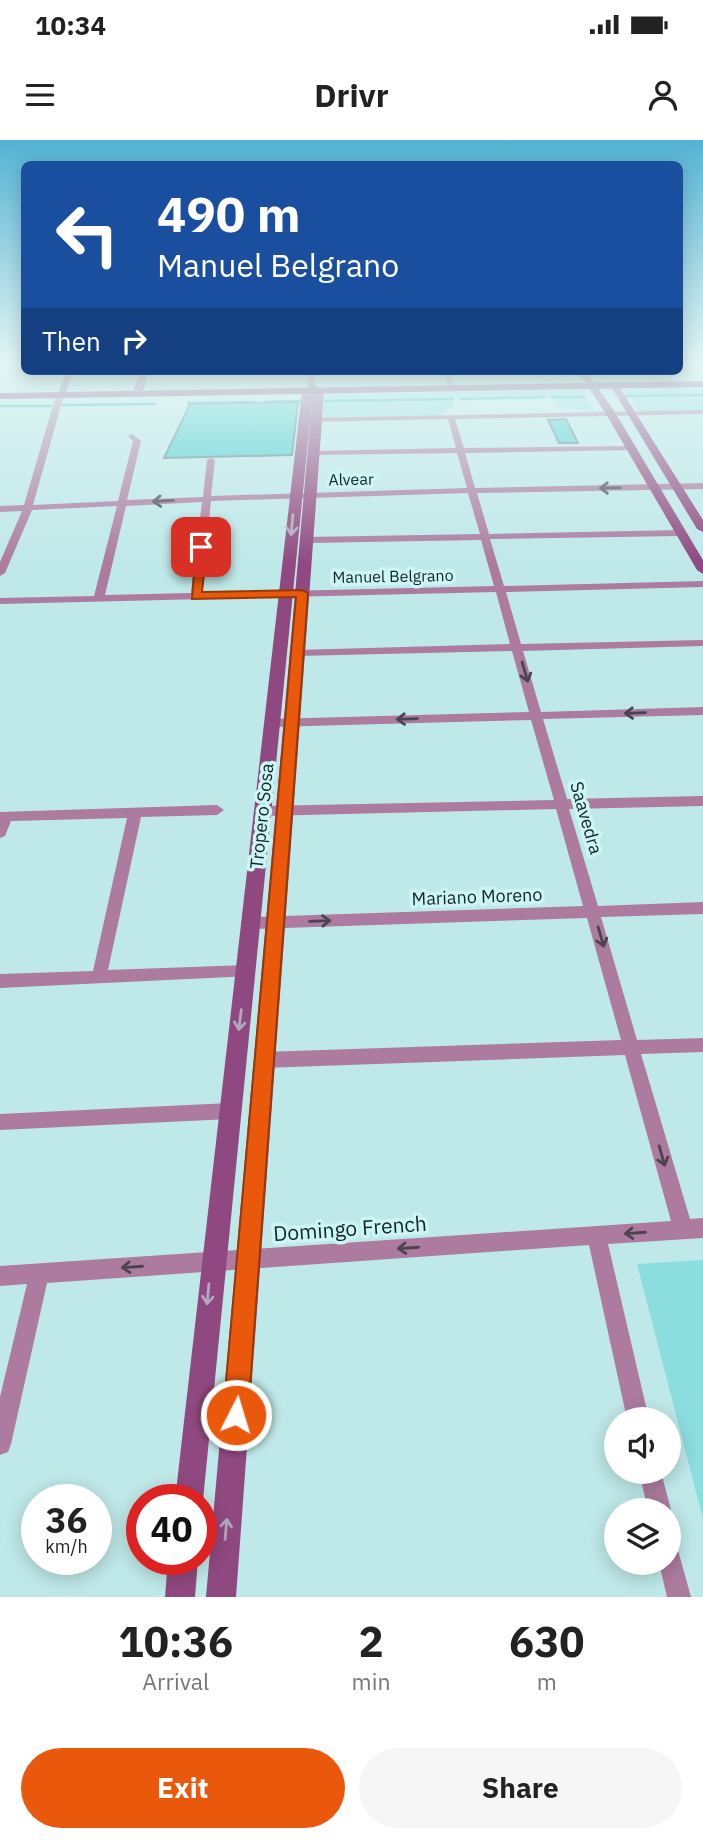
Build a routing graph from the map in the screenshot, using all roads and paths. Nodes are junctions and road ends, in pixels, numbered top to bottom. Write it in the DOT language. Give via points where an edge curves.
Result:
graph roads {
  1 [pos="50,428"];
  2 [pos="310,428"];
  3 [pos="314,428"];
  4 [pos="454,428"];
  5 [pos="619,428"];
  6 [pos="641,428"];
  7 [pos="132,436"];
  8 [pos="631,448"];
  9 [pos="461,451"];
  10 [pos="314,453"];
  11 [pos="211,460"];
  12 [pos="703,486"];
  13 [pos="655,487"];
  14 [pos="677,487"];
  15 [pos="472,491"];
  16 [pos="303,494"];
  17 [pos="206,499"];
  18 [pos="124,503"];
  19 [pos="28,508"];
  20 [pos="0,509"];
  21 [pos="703,529"];
  22 [pos="681,533"];
  23 [pos="486,536"];
  24 [pos="307,540"];
  25 [pos="703,570"];
  26 [pos="0,573"];
  27 [pos="703,584"];
  28 [pos="501,589"];
  29 [pos="294,594"];
  30 [pos="196,596"];
  31 [pos="99,598"];
  32 [pos="0,601"];
  33 [pos="703,643"];
  34 [pos="518,648"];
  35 [pos="297,653"];
  36 [pos="703,711"];
  37 [pos="537,716"];
  38 [pos="281,722"];
  39 [pos="703,801"];
  40 [pos="562,805"];
  41 [pos="217,810"];
  42 [pos="262,811"];
  43 [pos="285,811"];
  44 [pos="135,813"];
  45 [pos="3,816"];
  46 [pos="0,833"];
  47 [pos="703,908"];
  48 [pos="593,912"];
  49 [pos="251,923"];
  50 [pos="274,923"];
  51 [pos="246,971"];
  52 [pos="99,976"];
  53 [pos="0,981"];
  54 [pos="703,1045"];
  55 [pos="632,1048"];
  56 [pos="263,1060"];
  57 [pos="230,1111"];
  58 [pos="0,1122"];
  59 [pos="693,1229"];
  60 [pos="597,1236"];
  61 [pos="248,1259"];
  62 [pos="211,1262"];
  63 [pos="39,1273"];
  64 [pos="0,1276"];
  65 [pos="635,1407"];
  66 [pos="0,1444"];
  67 [pos="190,1484"];
  68 [pos="182,1575"];
  69 [pos="674,1575"];
  70 [pos="180,1597"];
  71 [pos="221,1597"];
  72 [pos="679,1597"];
  1 -- 19 [label="street"];
  2 -- 16 [label="street, Tropero Sosa"];
  3 -- 10 [label="street, Tropero Sosa"];
  4 -- 9 [label="street, Saavedra"];
  5 -- 8 [label="street"];
  6 -- 14 [label="street"];
  7 -- 18 [label="street" via="137,441"];
  8 -- 9 [label="street"];
  8 -- 13 [label="street"];
  9 -- 10 [label="street"];
  9 -- 15 [label="street, Saavedra"];
  10 -- 16 [label="street, Tropero Sosa"];
  11 -- 17 [label="street"];
  12 -- 14 [label="street, Alvear"];
  13 -- 14 [label="street, Alvear"];
  13 -- 15 [label="street, Alvear, one-way"];
  13 -- 22 [label="street"];
  14 -- 21 [label="street"];
  15 -- 16 [label="street, Alvear"];
  15 -- 23 [label="street, Saavedra"];
  16 -- 17 [label="street, Alvear"];
  16 -- 24 [label="street, Tropero Sosa"];
  16 -- 29 [label="street, Tropero Sosa, one-way"];
  17 -- 18 [label="street, Alvear, one-way"];
  17 -- 30 [label="street"];
  18 -- 19 [label="street, Alvear"];
  18 -- 31 [label="street"];
  19 -- 20 [label="street, Alvear"];
  19 -- 26 [label="street"];
  22 -- 23 [label="street"];
  22 -- 25 [label="street"];
  23 -- 24 [label="street"];
  23 -- 28 [label="street, Saavedra"];
  24 -- 29 [label="street, Tropero Sosa"];
  27 -- 28 [label="street, Manuel Belgrano"];
  28 -- 29 [label="street, Manuel Belgrano"];
  28 -- 34 [label="street, Saavedra"];
  29 -- 30 [label="street, Manuel Belgrano"];
  29 -- 35 [label="street, Tropero Sosa"];
  29 -- 38 [label="street, Tropero Sosa"];
  30 -- 31 [label="street, Manuel Belgrano"];
  31 -- 32 [label="street, Manuel Belgrano"];
  33 -- 34 [label="street"];
  34 -- 35 [label="street"];
  34 -- 37 [label="street, Saavedra, one-way"];
  35 -- 38 [label="street, Tropero Sosa"];
  36 -- 37 [label="street, one-way"];
  37 -- 38 [label="street, one-way"];
  37 -- 40 [label="street, Saavedra"];
  38 -- 42 [label="street, Tropero Sosa"];
  38 -- 43 [label="street, Tropero Sosa"];
  39 -- 40 [label="street"];
  40 -- 43 [label="street"];
  40 -- 48 [label="street, Saavedra"];
  41 -- 44 [label="street"];
  42 -- 43 [label="street"];
  42 -- 49 [label="street, Tropero Sosa"];
  43 -- 50 [label="street, Tropero Sosa"];
  44 -- 45 [label="street"];
  44 -- 52 [label="street"];
  45 -- 46 [label="street"];
  47 -- 48 [label="street, Mariano Moreno"];
  50 -- 48 [label="street, Mariano Moreno, one-way"];
  48 -- 55 [label="street, Saavedra, one-way"];
  49 -- 50 [label="street, Mariano Moreno"];
  49 -- 51 [label="street, Tropero Sosa"];
  50 -- 56 [label="street, Tropero Sosa"];
  51 -- 52 [label="street"];
  51 -- 57 [label="street, Tropero Sosa, one-way"];
  52 -- 53 [label="street"];
  54 -- 55 [label="street"];
  55 -- 56 [label="street"];
  55 -- 59 [label="street, Saavedra, one-way"];
  56 -- 61 [label="street, Tropero Sosa"];
  57 -- 58 [label="street"];
  57 -- 62 [label="street, Tropero Sosa"];
  59 -- 60 [label="street, Domingo French, one-way"];
  60 -- 61 [label="street, Domingo French, one-way"];
  60 -- 65 [label="street"];
  61 -- 62 [label="street, Domingo French"];
  71 -- 61 [label="street, Tropero Sosa, one-way"];
  62 -- 63 [label="street, Domingo French, one-way"];
  62 -- 67 [label="street, Tropero Sosa, one-way"];
  63 -- 64 [label="street, Domingo French"];
  63 -- 66 [label="street"];
  68 -- 70 [label="street"];
  69 -- 72 [label="street"];
}
